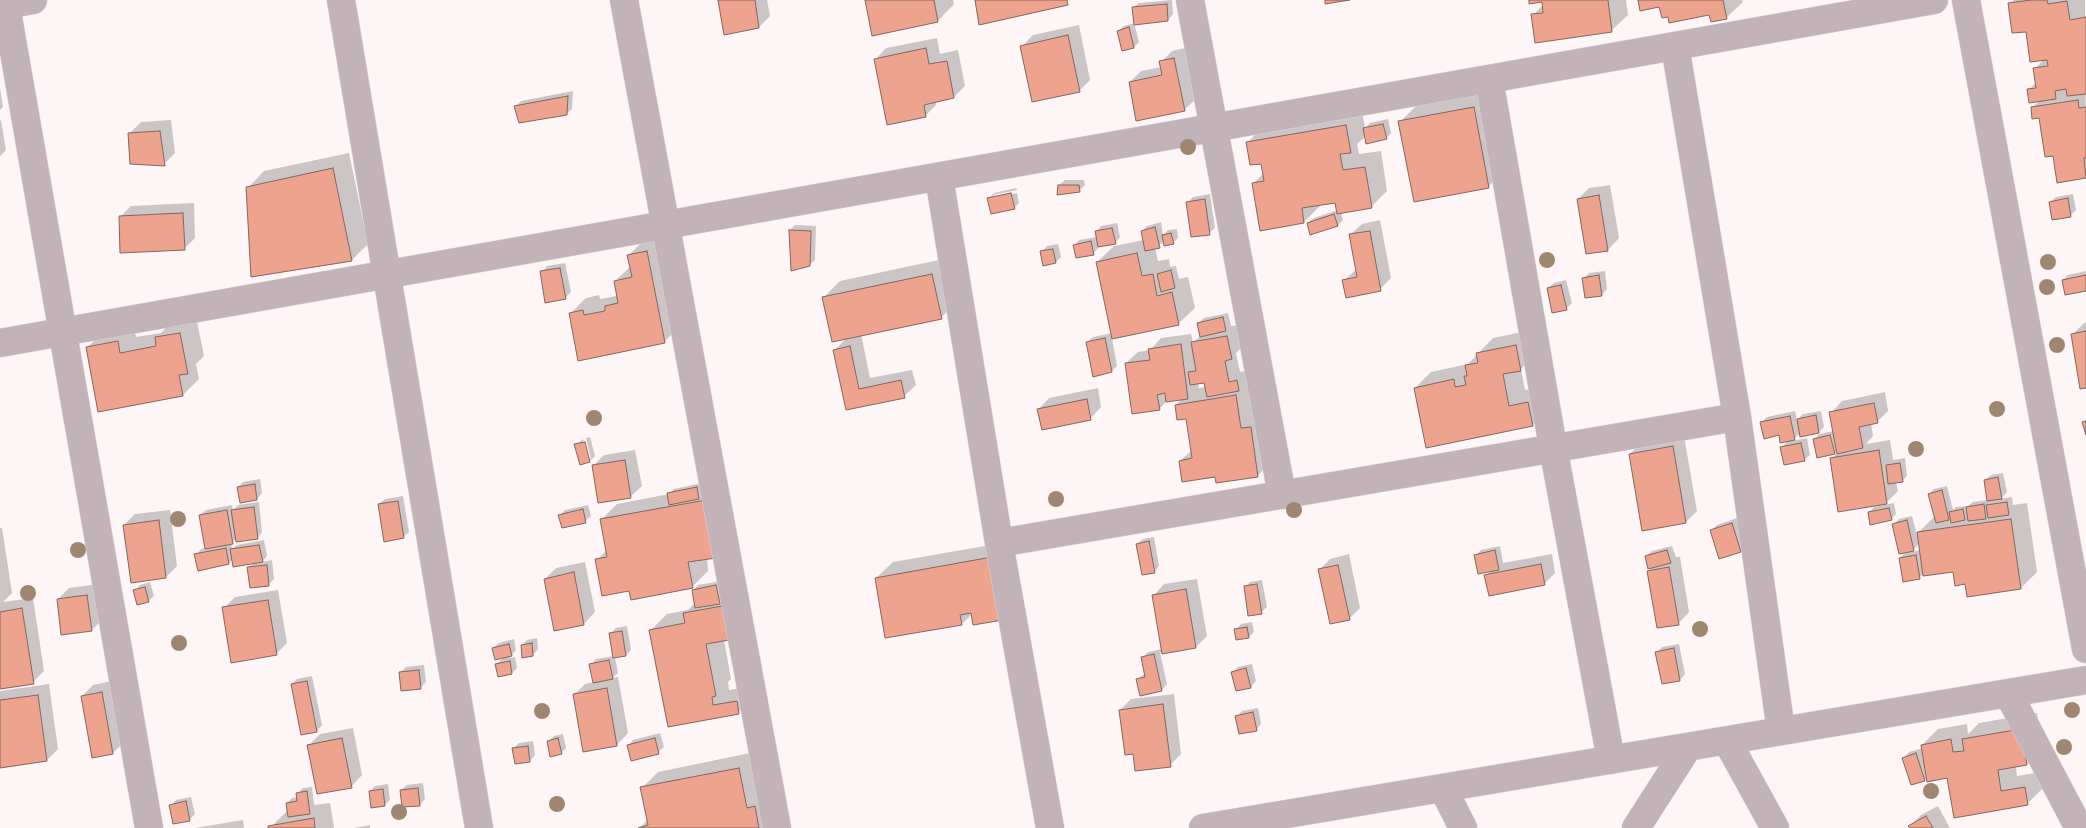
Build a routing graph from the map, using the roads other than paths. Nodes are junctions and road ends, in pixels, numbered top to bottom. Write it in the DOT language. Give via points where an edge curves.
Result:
graph roads {
  1 [pos="33,0"];
  2 [pos="341,0"];
  3 [pos="624,0"];
  4 [pos="1190,0"];
  5 [pos="1934,0"];
  6 [pos="1966,0"];
  7 [pos="4,3"];
  8 [pos="1675,46"];
  9 [pos="1490,79"];
  10 [pos="1214,128"];
  11 [pos="938,177"];
  12 [pos="666,225"];
  13 [pos="387,275"];
  14 [pos="63,332"];
  15 [pos="0,344"];
  16 [pos="1737,417"];
  17 [pos="1553,447"];
  18 [pos="1282,494"];
  19 [pos="999,543"];
  20 [pos="2086,649"];
  21 [pos="2086,680"];
  22 [pos="2008,693"];
  23 [pos="1781,731"];
  24 [pos="1727,741"];
  25 [pos="1688,747"];
  26 [pos="1611,760"];
  27 [pos="1443,788"];
  28 [pos="149,828"];
  29 [pos="479,828"];
  30 [pos="777,828"];
  31 [pos="1050,828"];
  32 [pos="1203,828"];
  33 [pos="1463,828"];
  34 [pos="1636,828"];
  35 [pos="1775,828"];
  36 [pos="2079,828"];
  1 -- 7 [label="street"];
  2 -- 13 [label="street"];
  3 -- 12 [label="street"];
  4 -- 10 [label="street"];
  5 -- 8 [label="street"];
  6 -- 20 [label="street"];
  7 -- 14 [label="street"];
  8 -- 9 [label="street"];
  8 -- 16 [label="street"];
  9 -- 10 [label="street"];
  9 -- 17 [label="street"];
  10 -- 11 [label="street"];
  10 -- 18 [label="street"];
  11 -- 12 [label="street"];
  11 -- 19 [label="street"];
  12 -- 13 [label="street"];
  12 -- 30 [label="street"];
  13 -- 14 [label="street"];
  13 -- 29 [label="street"];
  14 -- 15 [label="street"];
  14 -- 28 [label="street"];
  16 -- 17 [label="street"];
  16 -- 23 [label="street"];
  17 -- 18 [label="street"];
  17 -- 26 [label="street"];
  18 -- 19 [label="street"];
  19 -- 31 [label="street"];
  21 -- 22 [label="street"];
  22 -- 23 [label="street"];
  22 -- 36 [label="street"];
  23 -- 24 [label="street"];
  24 -- 25 [label="street"];
  24 -- 35 [label="street"];
  25 -- 26 [label="street"];
  25 -- 34 [label="street"];
  26 -- 27 [label="street"];
  27 -- 32 [label="street"];
  27 -- 33 [label="street"];
}
